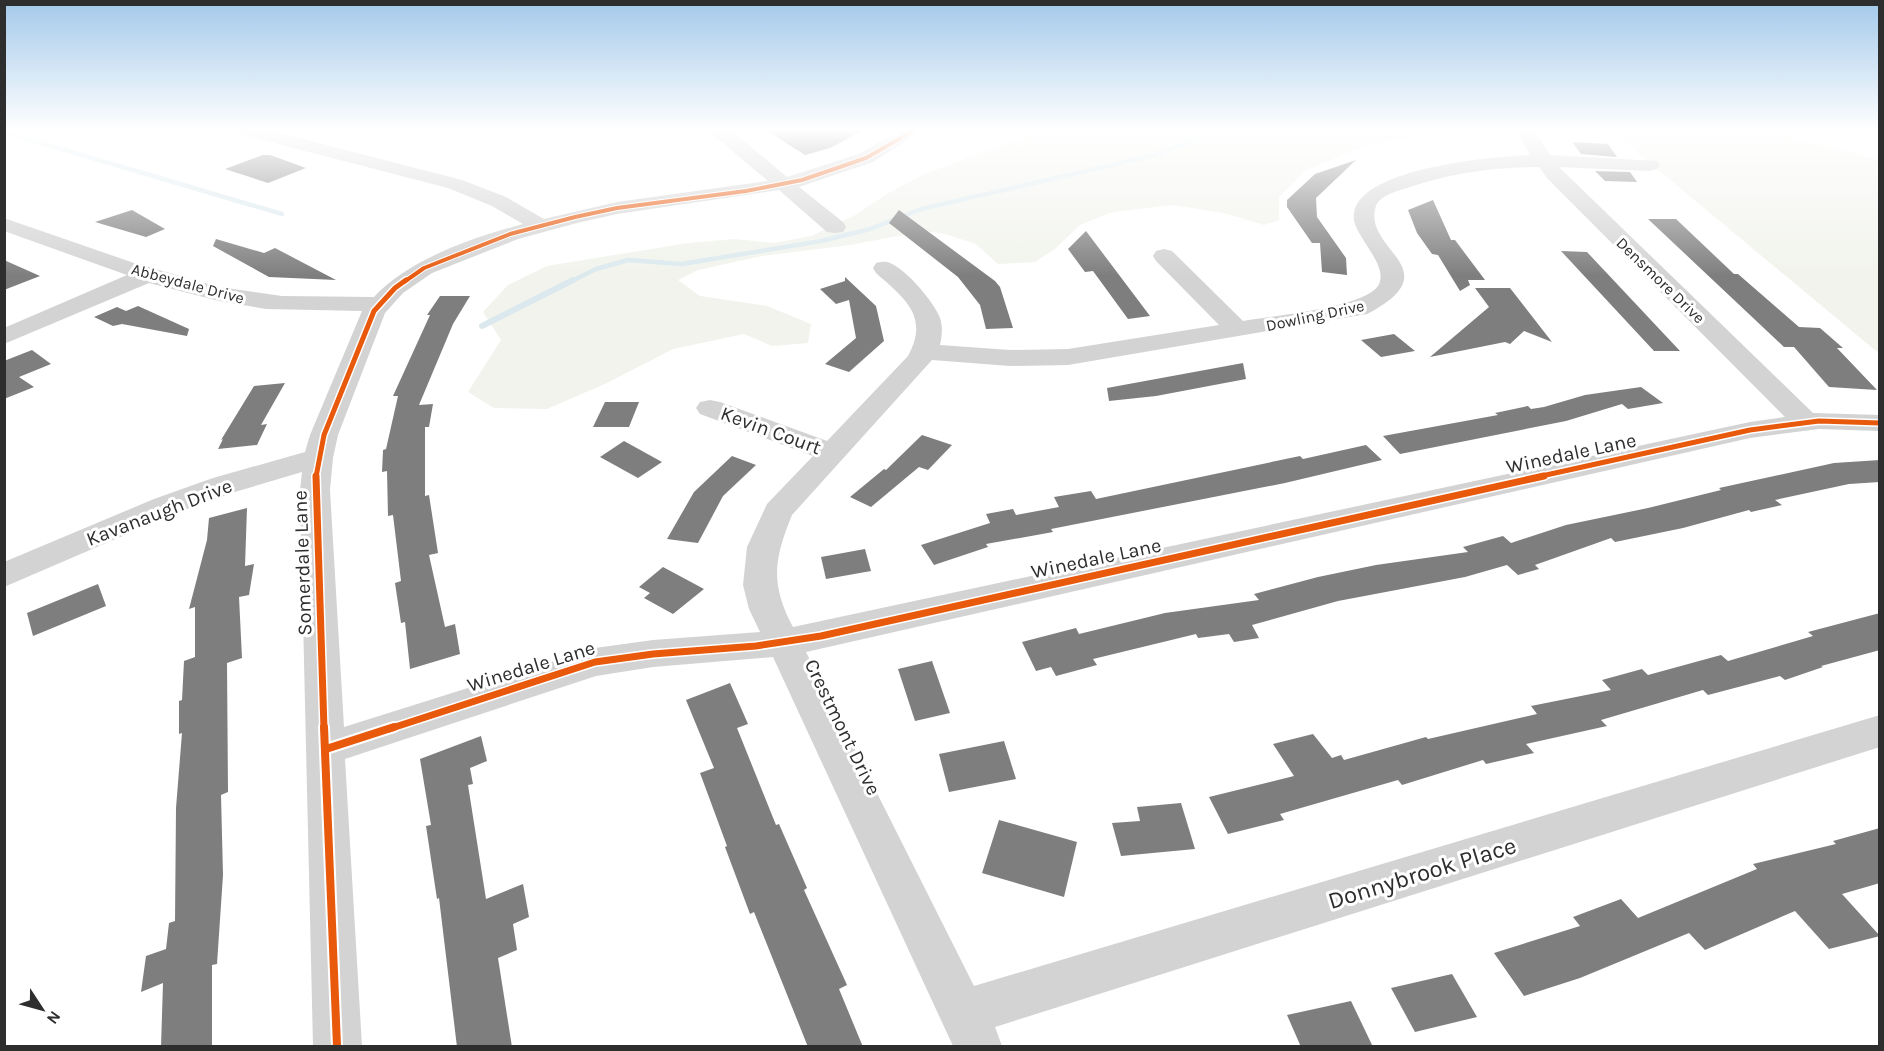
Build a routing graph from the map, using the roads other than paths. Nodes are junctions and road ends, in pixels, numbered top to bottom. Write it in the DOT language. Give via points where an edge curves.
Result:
graph roads {
  1 [pos="432,178"];
  2 [pos="774,178"];
  3 [pos="806,178"];
  4 [pos="1423,178"];
  5 [pos="1560,178"];
  6 [pos="782,185"];
  7 [pos="4,224"];
  8 [pos="540,226"];
  9 [pos="835,227"];
  10 [pos="1164,256"];
  11 [pos="884,268"];
  12 [pos="150,274"];
  13 [pos="379,304"];
  14 [pos="1238,330"];
  15 [pos="4,337"];
  16 [pos="925,352"];
  17 [pos="710,408"];
  18 [pos="1806,422"];
  19 [pos="1880,423"];
  20 [pos="832,453"];
  21 [pos="318,459"];
  22 [pos="4,575"];
  23 [pos="783,642"];
  24 [pos="1880,731"];
  25 [pos="326,749"];
  26 [pos="970,1030"];
  27 [pos="337,1047"];
  1 -- 8 [label="street" via="480,192"];
  2 -- 6 [label="street"];
  3 -- 6 [label="street, Somerdale Lane"];
  4 -- 14 [label="street, Dowling Drive" via="1382,190 1366,206 1367,225 1391,268 1393,279 1384,294 1358,309"];
  5 -- 18 [label="street, Densmore Drive"];
  6 -- 8 [label="street, Somerdale Lane" via="617,208"];
  6 -- 9 [label="street"];
  7 -- 12 [label="street, Abbeydale Drive"];
  8 -- 13 [label="street, Somerdale Lane" via="433,263 394,288"];
  10 -- 14 [label="street"];
  11 -- 16 [label="street" via="926,312 931,330"];
  12 -- 13 [label="street, Abbeydale Drive" via="219,295 252,300"];
  12 -- 15 [label="street"];
  13 -- 21 [label="street, Somerdale Lane" via="324,435"];
  14 -- 16 [label="street, Dowling Drive" via="1058,357"];
  16 -- 20 [label="street, Crestmont Drive"];
  17 -- 20 [label="street, Kevin Court"];
  18 -- 19 [label="street, Winedale Lane"];
  18 -- 23 [label="street, Winedale Lane" via="1750,430"];
  20 -- 23 [label="street, Crestmont Drive" via="782,505 763,547 760,585 766,609"];
  21 -- 22 [label="street, Kavanaugh Drive" via="165,506"];
  21 -- 25 [label="street, Somerdale Lane" via="316,548"];
  23 -- 25 [label="street, Winedale Lane" via="671,650 595,662"];
  23 -- 26 [label="street, Crestmont Drive"];
  24 -- 26 [label="street, Donnybrook Place"];
  25 -- 27 [label="street, Somerdale Lane"];
}
